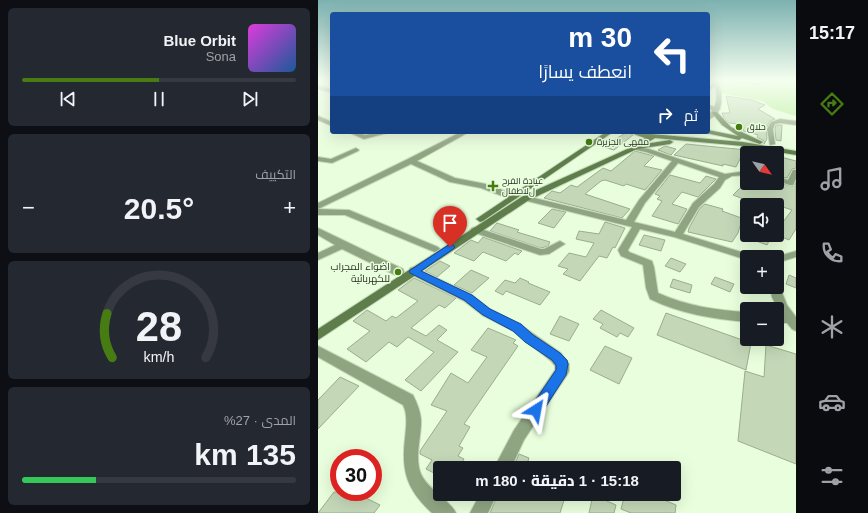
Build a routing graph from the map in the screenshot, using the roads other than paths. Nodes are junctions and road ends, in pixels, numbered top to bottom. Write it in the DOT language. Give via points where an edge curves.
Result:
graph roads {
  1 [pos="719,105"];
  2 [pos="710,108"];
  3 [pos="716,111"];
  4 [pos="710,116"];
  5 [pos="318,118"];
  6 [pos="330,123"];
  7 [pos="796,123"];
  8 [pos="710,132"];
  9 [pos="356,134"];
  10 [pos="378,134"];
  11 [pos="450,134"];
  12 [pos="462,134"];
  13 [pos="637,134"];
  14 [pos="662,134"];
  15 [pos="600,135"];
  16 [pos="654,137"];
  17 [pos="688,140"];
  18 [pos="760,142"];
  19 [pos="772,144"];
  20 [pos="439,147"];
  21 [pos="634,148"];
  22 [pos="796,149"];
  23 [pos="356,150"];
  24 [pos="796,153"];
  25 [pos="318,159"];
  26 [pos="677,160"];
  27 [pos="411,161"];
  28 [pos="796,172"];
  29 [pos="740,173"];
  30 [pos="725,176"];
  31 [pos="793,183"];
  32 [pos="513,197"];
  33 [pos="526,198"];
  34 [pos="319,205"];
  35 [pos="632,225"];
  36 [pos="474,230"];
  37 [pos="318,231"];
  38 [pos="677,235"];
  39 [pos="560,244"];
  40 [pos="342,245"];
  41 [pos="435,249"];
  42 [pos="796,254"];
  43 [pos="740,255"];
  44 [pos="318,257"];
  45 [pos="784,258"];
  46 [pos="414,271"];
  47 [pos="399,272"];
  48 [pos="776,294"];
  49 [pos="740,316"];
  50 [pos="793,322"];
  51 [pos="318,327"];
  52 [pos="318,335"];
  53 [pos="318,351"];
  54 [pos="506,461"];
  55 [pos="485,501"];
  56 [pos="447,513"];
  57 [pos="479,513"];
  1 -- 3 [label="street"];
  2 -- 3 [label="street"];
  3 -- 4 [label="street"];
  3 -- 18 [label="main road" via="722,123 730,129"];
  5 -- 6 [label="street"];
  7 -- 19 [label="street" via="773,123 770,129"];
  8 -- 18 [label="main road"];
  9 -- 10 [label="street" via="364,137"];
  11 -- 20 [label="street"];
  12 -- 20 [label="street"];
  13 -- 16 [label="main road"];
  14 -- 16 [label="main road"];
  15 -- 32 [label="main road"];
  16 -- 17 [label="main road"];
  16 -- 21 [label="main road"];
  17 -- 21 [label="main road"];
  17 -- 24 [label="main road" via="743,144"];
  18 -- 19 [label="main road"];
  19 -- 22 [label="main road"];
  20 -- 27 [label="street"];
  21 -- 26 [label="street"];
  21 -- 33 [label="main road"];
  23 -- 25 [label="street" via="332,161"];
  26 -- 30 [label="street"];
  26 -- 35 [label="street" via="642,202"];
  27 -- 32 [label="street" via="452,180 483,186"];
  27 -- 34 [label="street"];
  28 -- 31 [label="street"];
  29 -- 30 [label="street"];
  30 -- 38 [label="street" via="696,205"];
  32 -- 41 [label="main road"];
  33 -- 35 [label="street"];
  33 -- 36 [label="main road"];
  34 -- 41 [label="street" via="352,214"];
  35 -- 38 [label="street"];
  35 -- 49 [label="street" via="623,250 625,254 648,263 650,286 654,296 700,311"];
  36 -- 39 [label="street" via="540,252 546,252"];
  36 -- 46 [label="main road"];
  37 -- 40 [label="street"];
  38 -- 43 [label="street"];
  40 -- 44 [label="street"];
  40 -- 47 [label="street"];
  41 -- 47 [label="main road"];
  42 -- 45 [label="street"];
  46 -- 52 [label="main road"];
  46 -- 54 [label="street" via="468,298 486,312 517,328 562,364 562,372 519,436"];
  47 -- 51 [label="main road"];
  48 -- 50 [label="street"];
  53 -- 56 [label="street" via="408,400 414,417 411,461 414,477 431,501"];
  55 -- 57 [label="street"];
}
